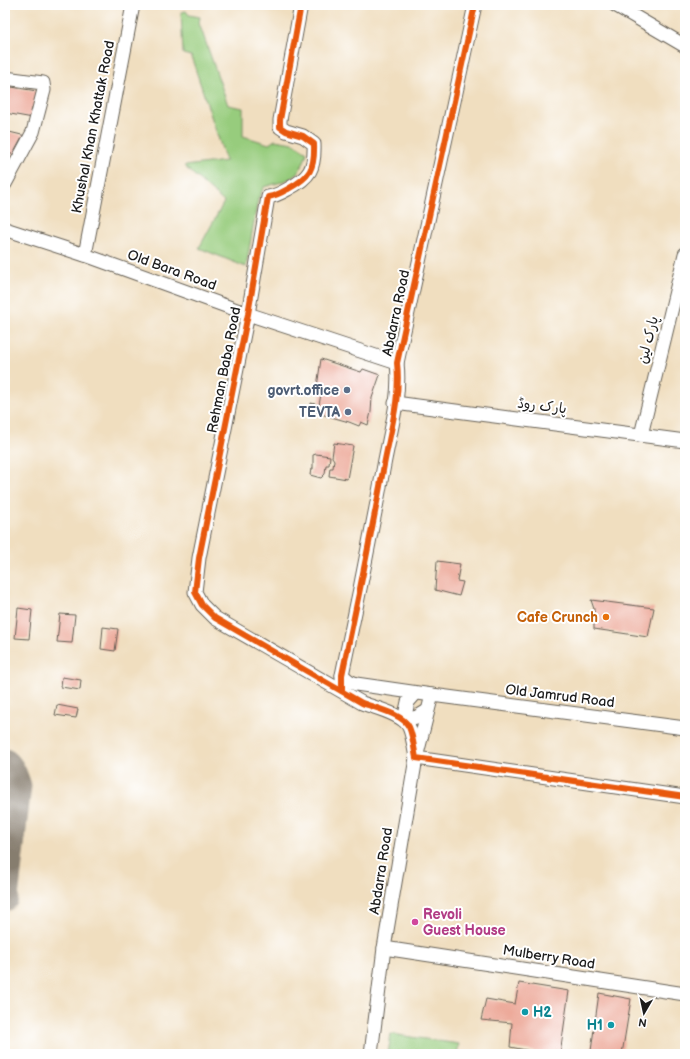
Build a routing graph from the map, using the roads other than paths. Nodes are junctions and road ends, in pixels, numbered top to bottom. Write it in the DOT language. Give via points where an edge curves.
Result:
graph roads {
  1 [pos="133,5"];
  2 [pos="301,5"];
  3 [pos="475,5"];
  4 [pos="615,5"];
  5 [pos="685,46"];
  6 [pos="5,78"];
  7 [pos="5,184"];
  8 [pos="5,229"];
  9 [pos="685,254"];
  10 [pos="85,255"];
  11 [pos="248,314"];
  12 [pos="397,363"];
  13 [pos="395,403"];
  14 [pos="641,435"];
  15 [pos="685,441"];
  16 [pos="342,675"];
  17 [pos="342,691"];
  18 [pos="416,693"];
  19 [pos="432,695"];
  20 [pos="428,710"];
  21 [pos="404,720"];
  22 [pos="685,728"];
  23 [pos="416,758"];
  24 [pos="685,797"];
  25 [pos="384,948"];
  26 [pos="685,994"];
  27 [pos="371,1054"];
  1 -- 10 [label="street, Khushal Khan Khattak Road"];
  2 -- 11 [label="street, Rehman Baba Road" via="280,127 303,136 314,144 313,164 304,180 274,197 268,197"];
  3 -- 12 [label="street, Abdarra Road"];
  4 -- 5 [label="street"];
  6 -- 7 [label="street" via="43,83 44,90 33,132"];
  8 -- 10 [label="street, Old Bara Road"];
  9 -- 14 [label="street, پارک لین"];
  10 -- 11 [label="street, Old Bara Road"];
  11 -- 12 [label="street, Old Bara Road"];
  11 -- 17 [label="street, Rehman Baba Road" via="199,558 195,592 202,605 215,618"];
  12 -- 13 [label="street, Abdarra Road"];
  13 -- 14 [label="street, پارک روڈ"];
  13 -- 16 [label="street, Abdarra Road"];
  14 -- 15 [label="street, پارک روڈ"];
  16 -- 17 [label="street"];
  16 -- 18 [label="street, Old Jamrud Road" via="353,683"];
  17 -- 21 [label="street, Rehman Baba Road" via="362,703"];
  18 -- 19 [label="street, Old Jamrud Road"];
  18 -- 21 [label="street" via="408,702"];
  19 -- 20 [label="street, Abdarra Road"];
  19 -- 22 [label="street, Old Jamrud Road"];
  20 -- 21 [label="street" via="417,717"];
  20 -- 23 [label="street, Abdarra Road"];
  21 -- 23 [label="street" via="409,727"];
  23 -- 24 [label="street"];
  23 -- 25 [label="street, Abdarra Road"];
  25 -- 26 [label="street, Mulberry Road"];
  25 -- 27 [label="street, Abdarra Road"];
}
